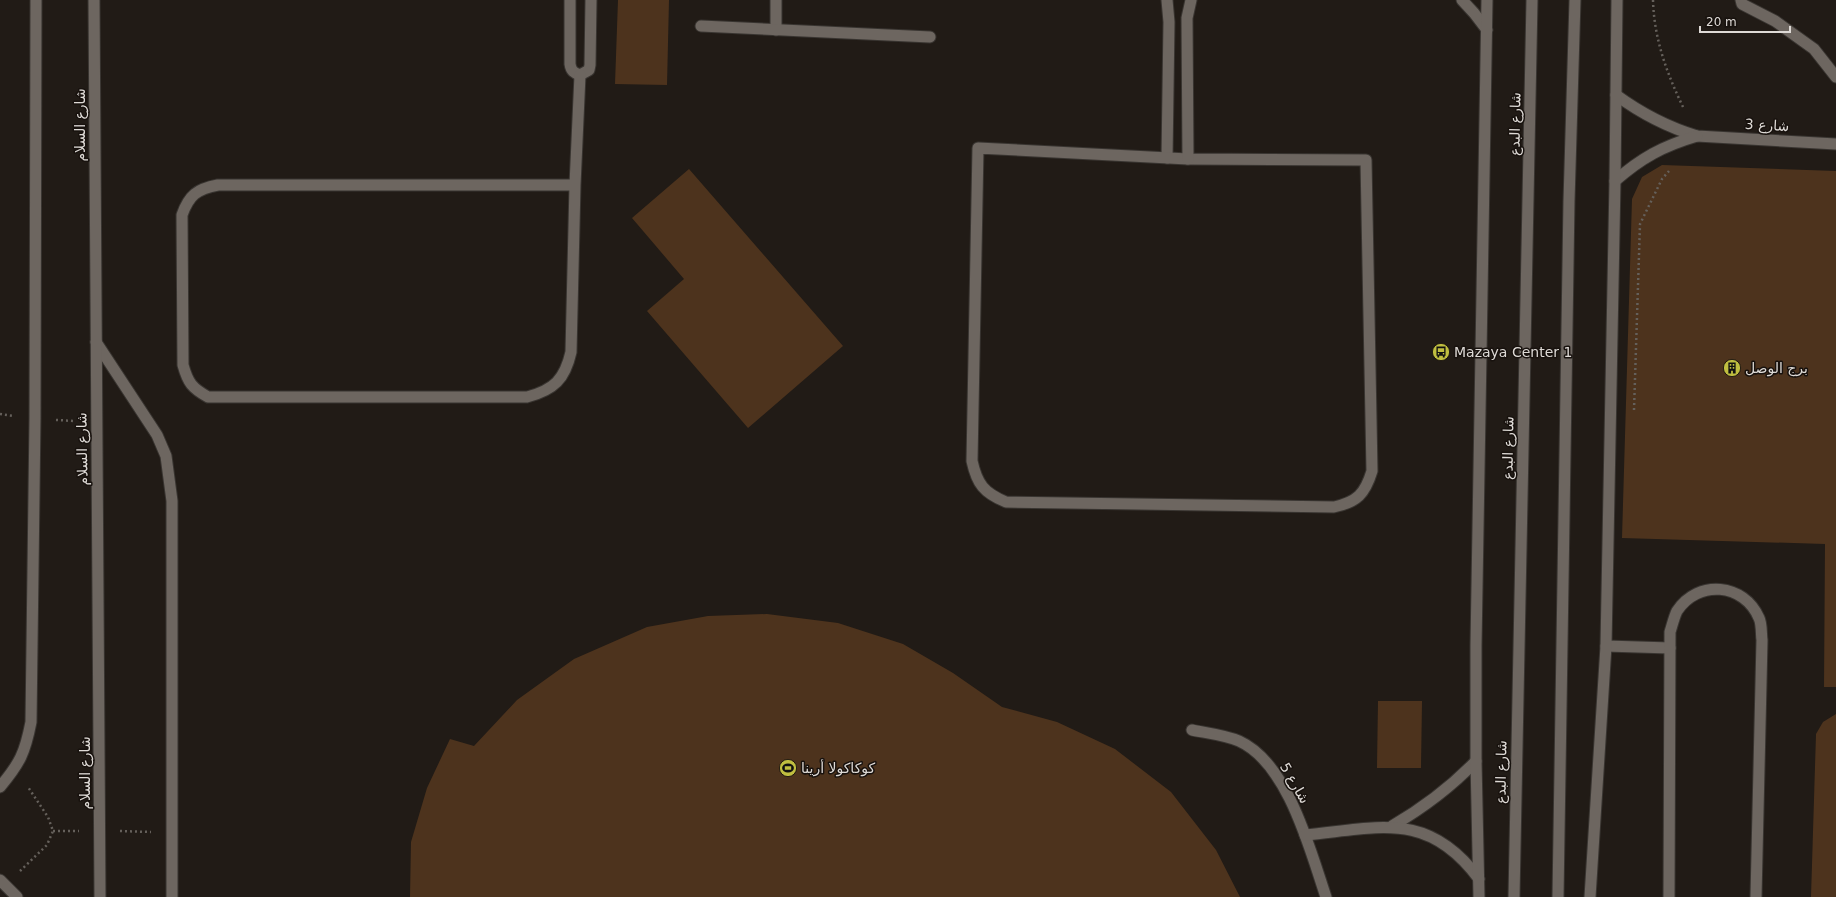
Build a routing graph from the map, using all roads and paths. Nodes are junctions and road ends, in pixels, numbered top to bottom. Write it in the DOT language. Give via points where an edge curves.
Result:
graph roads {
  1 [pos="36,0"];
  2 [pos="570,0"];
  3 [pos="591,0"];
  4 [pos="776,0"];
  5 [pos="1167,0"];
  6 [pos="1191,0"];
  7 [pos="1462,0"];
  8 [pos="1487,0"];
  9 [pos="1532,0"];
  10 [pos="1575,0"];
  11 [pos="1617,0"];
  12 [pos="1653,0"];
  13 [pos="1741,0"];
  14 [pos="94,1"];
  15 [pos="701,26"];
  16 [pos="776,30"];
  17 [pos="1487,30"];
  18 [pos="930,37"];
  19 [pos="580,75"];
  20 [pos="1836,76"];
  21 [pos="1616,95"];
  22 [pos="1697,136"];
  23 [pos="1836,144"];
  24 [pos="1167,158"];
  25 [pos="1188,159"];
  26 [pos="1672,167"];
  27 [pos="1615,182"];
  28 [pos="574,185"];
  29 [pos="96,342"];
  30 [pos="1634,416"];
  31 [pos="1606,646"];
  32 [pos="1670,648"];
  33 [pos="1192,730"];
  34 [pos="1476,761"];
  35 [pos="16,768"];
  36 [pos="0,787"];
  37 [pos="1392,826"];
  38 [pos="1305,835"];
  39 [pos="1478,879"];
  40 [pos="3,882"];
  41 [pos="17,897"];
  42 [pos="100,897"];
  43 [pos="172,897"];
  44 [pos="1326,897"];
  45 [pos="1479,897"];
  46 [pos="1514,897"];
  47 [pos="1558,897"];
  48 [pos="1590,897"];
  49 [pos="1669,897"];
  50 [pos="1756,897"];
  1 -- 35 [label="main road" via="31,722 26,747"];
  2 -- 19 [label="main road" via="570,64 575,74"];
  3 -- 19 [label="main road" via="590,65 589,70"];
  4 -- 16 [label="main road"];
  5 -- 24 [label="main road"];
  6 -- 25 [label="main road" via="1187,18"];
  7 -- 17 [label="main road"];
  8 -- 17 [label="main road"];
  9 -- 46 [label="main road, شارع البدع"];
  10 -- 47 [label="main road" via="1569,201"];
  11 -- 21 [label="main road"];
  12 -- 22 [label="path" via="1654,21 1661,53 1674,88"];
  13 -- 20 [label="main road" via="1742,4 1775,21 1814,49"];
  14 -- 29 [label="main road, شارع السلام"];
  15 -- 16 [label="main road"];
  16 -- 18 [label="main road"];
  17 -- 34 [label="main road"];
  19 -- 28 [label="main road"];
  21 -- 22 [label="main road, شارع 3" via="1654,121"];
  21 -- 27 [label="main road"];
  22 -- 23 [label="main road, شارع 3"];
  22 -- 27 [label="main road, شارع 3" via="1661,148 1629,168"];
  24 -- 25 [label="main road"];
  24 -- 25 [label="main road" via="978,148 972,461 975,474 982,487 1006,502 1334,507 1348,504 1360,496 1368,485 1372,472 1366,160"];
  26 -- 30 [label="path" via="1662,179 1640,224"];
  27 -- 31 [label="main road"];
  28 -- 28 [label="main road" via="218,184 205,187 186,203 182,215 183,358 187,379 196,390 208,396 527,397 540,394 562,377 571,352"];
  29 -- 42 [label="main road, شارع السلام"];
  29 -- 43 [label="main road" via="157,435 166,456 170,479"];
  31 -- 32 [label="main road"];
  31 -- 48 [label="main road"];
  32 -- 49 [label="main road"];
  32 -- 50 [label="main road" via="1670,632 1676,612 1691,596 1710,589 1737,594 1749,602 1760,620 1762,648"];
  33 -- 38 [label="main road, شارع 5" via="1239,741 1261,758 1283,786"];
  34 -- 37 [label="main road" via="1437,797"];
  34 -- 39 [label="main road"];
  35 -- 36 [label="main road"];
  35 -- 40 [label="path" via="48,817 53,831 47,844"];
  37 -- 38 [label="main road"];
  37 -- 39 [label="main road" via="1419,831 1450,848 1466,862"];
  38 -- 44 [label="main road, شارع 5"];
  39 -- 45 [label="main road"];
  40 -- 41 [label="main road"];
}
